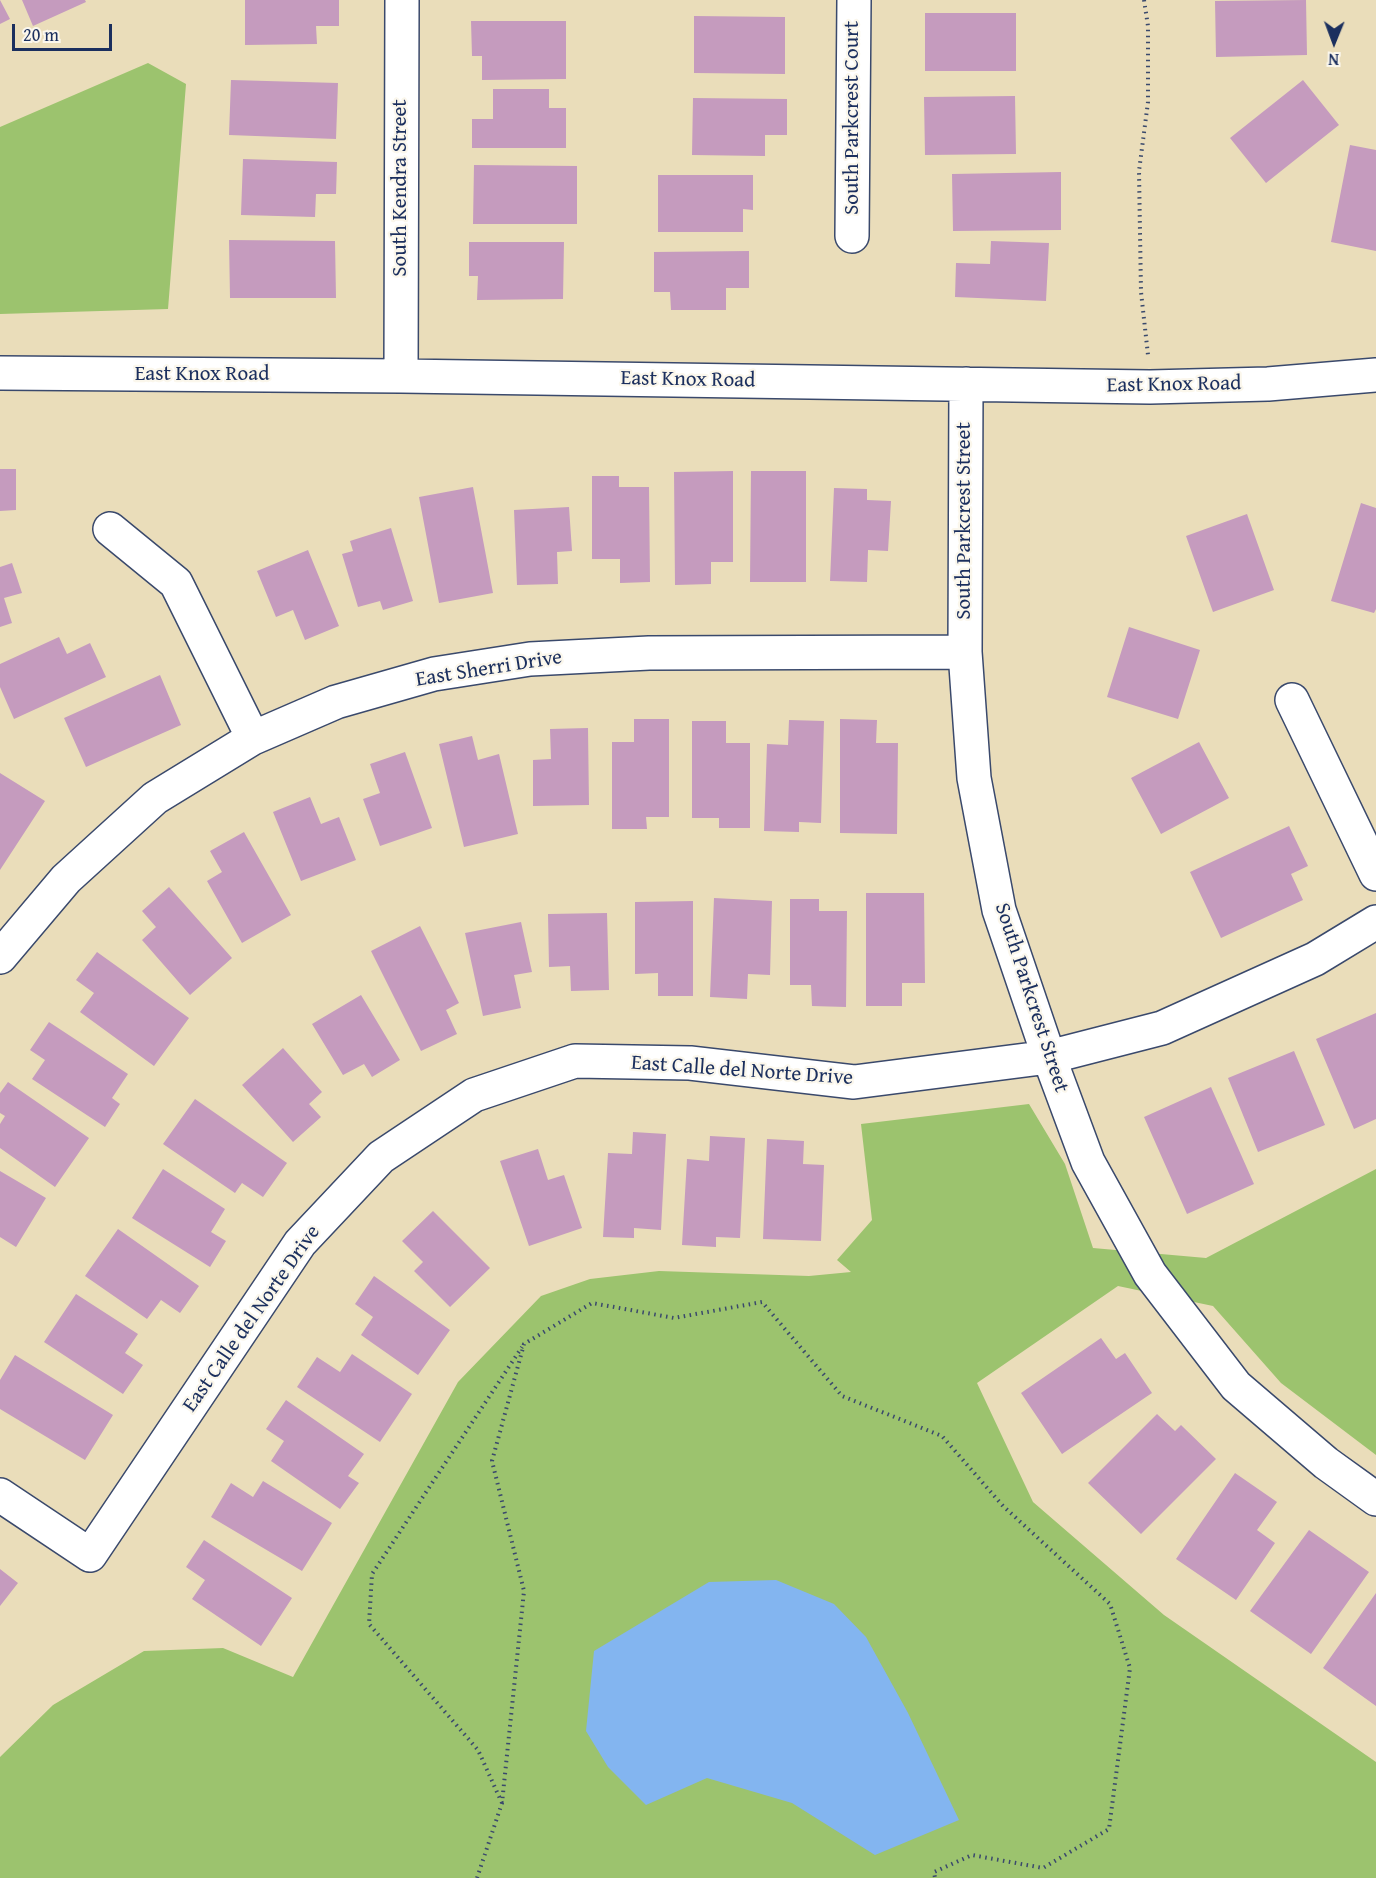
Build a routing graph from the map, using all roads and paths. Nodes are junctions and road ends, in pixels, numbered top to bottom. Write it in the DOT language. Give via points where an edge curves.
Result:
graph roads {
  1 [pos="402,0"];
  2 [pos="854,0"];
  3 [pos="1144,0"];
  4 [pos="852,236"];
  5 [pos="0,373"];
  6 [pos="1376,375"];
  7 [pos="400,376"];
  8 [pos="966,384"];
  9 [pos="1150,387"];
  10 [pos="110,529"];
  11 [pos="965,652"];
  12 [pos="1292,700"];
  13 [pos="253,738"];
  14 [pos="1376,874"];
  15 [pos="1376,922"];
  16 [pos="0,957"];
  17 [pos="1049,1057"];
  18 [pos="524,1344"];
  19 [pos="0,1495"];
  20 [pos="1376,1500"];
  21 [pos="502,1803"];
  22 [pos="477,1878"];
  23 [pos="935,1878"];
  1 -- 7 [label="street, South Kendra Street"];
  2 -- 4 [label="street, South Parkcrest Court"];
  3 -- 9 [label="path" via="1148,102 1139,171 1141,292"];
  5 -- 7 [label="street, East Knox Road"];
  6 -- 9 [label="street, East Knox Road" via="1268,384"];
  7 -- 8 [label="street, East Knox Road"];
  8 -- 9 [label="street, East Knox Road"];
  8 -- 11 [label="street, South Parkcrest Street"];
  10 -- 13 [label="street" via="176,583"];
  11 -- 13 [label="street, East Sherri Drive" via="649,653 530,659 434,674 336,702"];
  11 -- 17 [label="street, South Parkcrest Street" via="974,778 999,910"];
  12 -- 14 [label="street"];
  13 -- 16 [label="street, East Sherri Drive" via="155,798 66,879"];
  15 -- 17 [label="street, East Calle del Norte Drive" via="1315,959 1162,1028"];
  17 -- 19 [label="street, East Calle del Norte Drive" via="854,1082 690,1063 575,1061 474,1095 381,1157 300,1243 90,1555"];
  17 -- 20 [label="street, South Parkcrest Street" via="1088,1162 1150,1274 1236,1386"];
  18 -- 21 [label="path" via="492,1461 524,1591"];
  18 -- 21 [label="path" via="372,1574 369,1624 478,1750"];
  18 -- 23 [label="path" via="592,1303 674,1318 762,1302 842,1396 942,1436 1003,1506 1110,1604 1130,1668 1109,1829 1043,1868 972,1855 934,1872"];
  21 -- 22 [label="path"];
}
